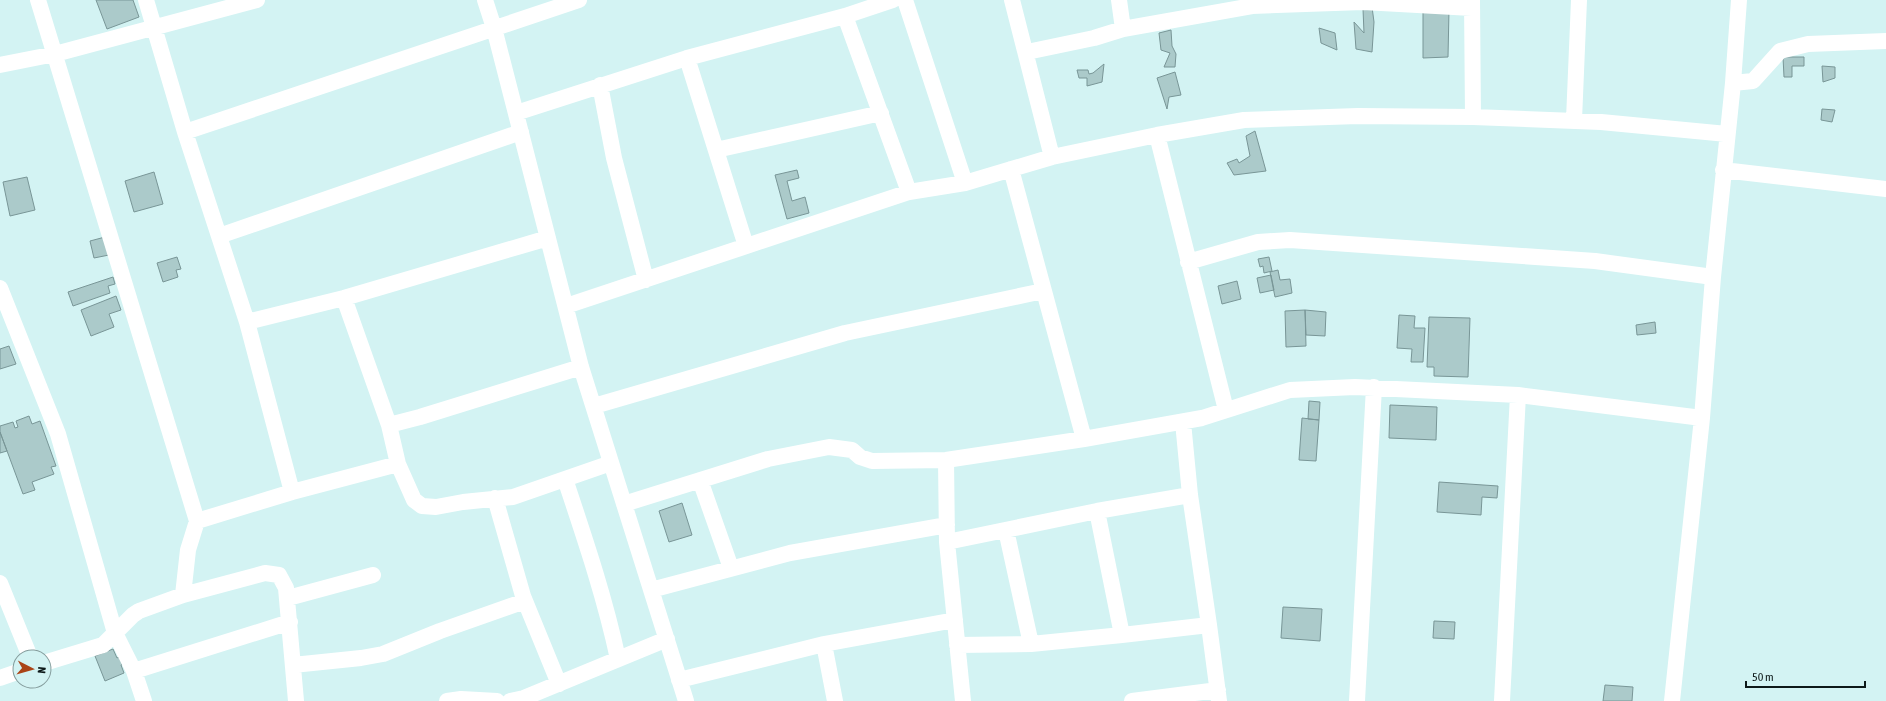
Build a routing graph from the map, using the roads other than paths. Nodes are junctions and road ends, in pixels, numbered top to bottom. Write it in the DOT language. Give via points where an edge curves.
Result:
graph roads {
  1 [pos="38,0"];
  2 [pos="146,0"];
  3 [pos="257,0"];
  4 [pos="485,0"];
  5 [pos="580,0"];
  6 [pos="893,0"];
  7 [pos="905,0"];
  8 [pos="1012,0"];
  9 [pos="1119,0"];
  10 [pos="1579,0"];
  11 [pos="1739,0"];
  12 [pos="1363,1"];
  13 [pos="1252,3"];
  14 [pos="1472,4"];
  15 [pos="845,16"];
  16 [pos="155,27"];
  17 [pos="494,28"];
  18 [pos="1123,29"];
  19 [pos="1886,41"];
  20 [pos="1027,52"];
  21 [pos="55,54"];
  22 [pos="687,58"];
  23 [pos="0,65"];
  24 [pos="1733,83"];
  25 [pos="600,85"];
  26 [pos="516,113"];
  27 [pos="880,113"];
  28 [pos="1473,117"];
  29 [pos="1574,120"];
  30 [pos="184,132"];
  31 [pos="521,132"];
  32 [pos="1727,134"];
  33 [pos="1157,135"];
  34 [pos="716,150"];
  35 [pos="1052,157"];
  36 [pos="1010,169"];
  37 [pos="1723,170"];
  38 [pos="965,183"];
  39 [pos="1886,189"];
  40 [pos="909,192"];
  41 [pos="219,236"];
  42 [pos="548,238"];
  43 [pos="746,246"];
  44 [pos="1188,262"];
  45 [pos="1712,276"];
  46 [pos="646,280"];
  47 [pos="0,288"];
  48 [pos="1043,291"];
  49 [pos="344,298"];
  50 [pos="566,306"];
  51 [pos="247,322"];
  52 [pos="581,367"];
  53 [pos="1374,387"];
  54 [pos="1518,395"];
  55 [pos="594,406"];
  56 [pos="1226,410"];
  57 [pos="1702,418"];
  58 [pos="1183,422"];
  59 [pos="389,425"];
  60 [pos="1084,439"];
  61 [pos="946,460"];
  62 [pos="611,462"];
  63 [pos="398,464"];
  64 [pos="565,479"];
  65 [pos="700,480"];
  66 [pos="292,492"];
  67 [pos="1190,495"];
  68 [pos="495,498"];
  69 [pos="624,504"];
  70 [pos="1097,511"];
  71 [pos="197,521"];
  72 [pos="948,525"];
  73 [pos="1006,530"];
  74 [pos="947,542"];
  75 [pos="731,568"];
  76 [pos="373,575"];
  77 [pos="0,582"];
  78 [pos="651,590"];
  79 [pos="183,595"];
  80 [pos="288,598"];
  81 [pos="525,601"];
  82 [pos="955,620"];
  83 [pos="290,622"];
  84 [pos="1210,625"];
  85 [pos="115,633"];
  86 [pos="1122,636"];
  87 [pos="666,639"];
  88 [pos="824,644"];
  89 [pos="1031,644"];
  90 [pos="957,645"];
  91 [pos="27,649"];
  92 [pos="618,659"];
  93 [pos="52,661"];
  94 [pos="293,665"];
  95 [pos="134,671"];
  96 [pos="12,674"];
  97 [pos="0,678"];
  98 [pos="679,680"];
  99 [pos="559,684"];
  100 [pos="1218,696"];
  101 [pos="144,701"];
  102 [pos="296,701"];
  103 [pos="447,701"];
  104 [pos="497,701"];
  105 [pos="510,701"];
  106 [pos="686,701"];
  107 [pos="835,701"];
  108 [pos="963,701"];
  109 [pos="1132,701"];
  110 [pos="1357,701"];
  111 [pos="1502,701"];
  112 [pos="1672,701"];
  1 -- 21 [label="street"];
  2 -- 16 [label="street"];
  3 -- 16 [label="street"];
  4 -- 17 [label="street"];
  5 -- 17 [label="street"];
  6 -- 15 [label="street"];
  7 -- 38 [label="street"];
  8 -- 20 [label="street"];
  9 -- 18 [label="street"];
  10 -- 29 [label="street"];
  11 -- 24 [label="street"];
  12 -- 13 [label="street"];
  12 -- 14 [label="street"];
  13 -- 18 [label="street"];
  14 -- 28 [label="street"];
  15 -- 22 [label="street"];
  15 -- 27 [label="street"];
  16 -- 21 [label="street"];
  16 -- 30 [label="street"];
  17 -- 26 [label="street"];
  17 -- 30 [label="street"];
  18 -- 20 [label="street"];
  19 -- 24 [label="street" via="1808,44 1780,51 1753,82"];
  20 -- 35 [label="street"];
  21 -- 23 [label="street"];
  21 -- 71 [label="street"];
  22 -- 25 [label="street"];
  22 -- 34 [label="street"];
  24 -- 32 [label="street"];
  25 -- 26 [label="street"];
  25 -- 46 [label="street" via="614,158"];
  26 -- 31 [label="street"];
  27 -- 34 [label="street"];
  27 -- 40 [label="street"];
  28 -- 29 [label="street"];
  28 -- 33 [label="street" via="1358,116 1244,120"];
  29 -- 32 [label="street"];
  30 -- 41 [label="street"];
  31 -- 41 [label="street"];
  31 -- 42 [label="street"];
  32 -- 37 [label="street"];
  33 -- 35 [label="street"];
  33 -- 44 [label="street"];
  34 -- 43 [label="street"];
  35 -- 36 [label="street"];
  36 -- 38 [label="street"];
  36 -- 48 [label="street"];
  37 -- 39 [label="street"];
  37 -- 45 [label="street"];
  38 -- 40 [label="street"];
  40 -- 43 [label="street"];
  41 -- 51 [label="street"];
  42 -- 49 [label="street"];
  42 -- 50 [label="street"];
  43 -- 46 [label="street"];
  44 -- 45 [label="street" via="1258,242 1290,240 1595,261"];
  44 -- 56 [label="street"];
  45 -- 57 [label="street"];
  46 -- 50 [label="street"];
  47 -- 85 [label="street" via="58,434"];
  48 -- 55 [label="street" via="845,333"];
  48 -- 60 [label="street"];
  49 -- 51 [label="street"];
  49 -- 59 [label="street"];
  50 -- 52 [label="street"];
  51 -- 66 [label="street"];
  52 -- 55 [label="street"];
  52 -- 59 [label="street"];
  53 -- 54 [label="street"];
  53 -- 56 [label="street" via="1290,390"];
  53 -- 110 [label="street"];
  54 -- 57 [label="street"];
  54 -- 111 [label="street"];
  55 -- 62 [label="street"];
  56 -- 58 [label="street"];
  57 -- 112 [label="street"];
  58 -- 60 [label="street"];
  58 -- 67 [label="street"];
  59 -- 63 [label="street"];
  60 -- 61 [label="street"];
  61 -- 65 [label="street" via="872,461 860,457 852,450 829,448 768,459"];
  61 -- 72 [label="street"];
  62 -- 64 [label="street"];
  62 -- 69 [label="street"];
  63 -- 66 [label="street"];
  63 -- 68 [label="street" via="414,500 422,506 436,508"];
  64 -- 68 [label="street" via="513,497"];
  64 -- 92 [label="street" via="598,575"];
  65 -- 69 [label="street"];
  65 -- 75 [label="street"];
  66 -- 71 [label="street"];
  67 -- 70 [label="street"];
  67 -- 84 [label="street"];
  68 -- 81 [label="street"];
  69 -- 78 [label="street"];
  70 -- 73 [label="street"];
  70 -- 86 [label="street"];
  71 -- 79 [label="street" via="188,550"];
  72 -- 74 [label="street"];
  72 -- 75 [label="street" via="790,553"];
  73 -- 74 [label="street"];
  73 -- 89 [label="street"];
  74 -- 82 [label="street"];
  75 -- 78 [label="street"];
  76 -- 80 [label="street"];
  77 -- 91 [label="street"];
  78 -- 87 [label="street"];
  79 -- 80 [label="street" via="272,573 279,575"];
  79 -- 85 [label="street" via="139,611"];
  80 -- 83 [label="street"];
  81 -- 94 [label="street" via="383,654"];
  81 -- 99 [label="street"];
  82 -- 88 [label="street"];
  82 -- 90 [label="street"];
  83 -- 94 [label="street"];
  83 -- 95 [label="street"];
  84 -- 86 [label="street"];
  84 -- 100 [label="street"];
  85 -- 93 [label="street" via="103,645"];
  85 -- 95 [label="street"];
  86 -- 89 [label="street"];
  87 -- 92 [label="street"];
  87 -- 98 [label="street"];
  88 -- 98 [label="street"];
  88 -- 107 [label="street"];
  89 -- 90 [label="street"];
  90 -- 108 [label="street"];
  92 -- 99 [label="street"];
  94 -- 102 [label="street"];
  95 -- 101 [label="street"];
  96 -- 97 [label="street"];
  98 -- 106 [label="street"];
  99 -- 105 [label="street"];
  100 -- 109 [label="street"];
  103 -- 104 [label="street"];
}
